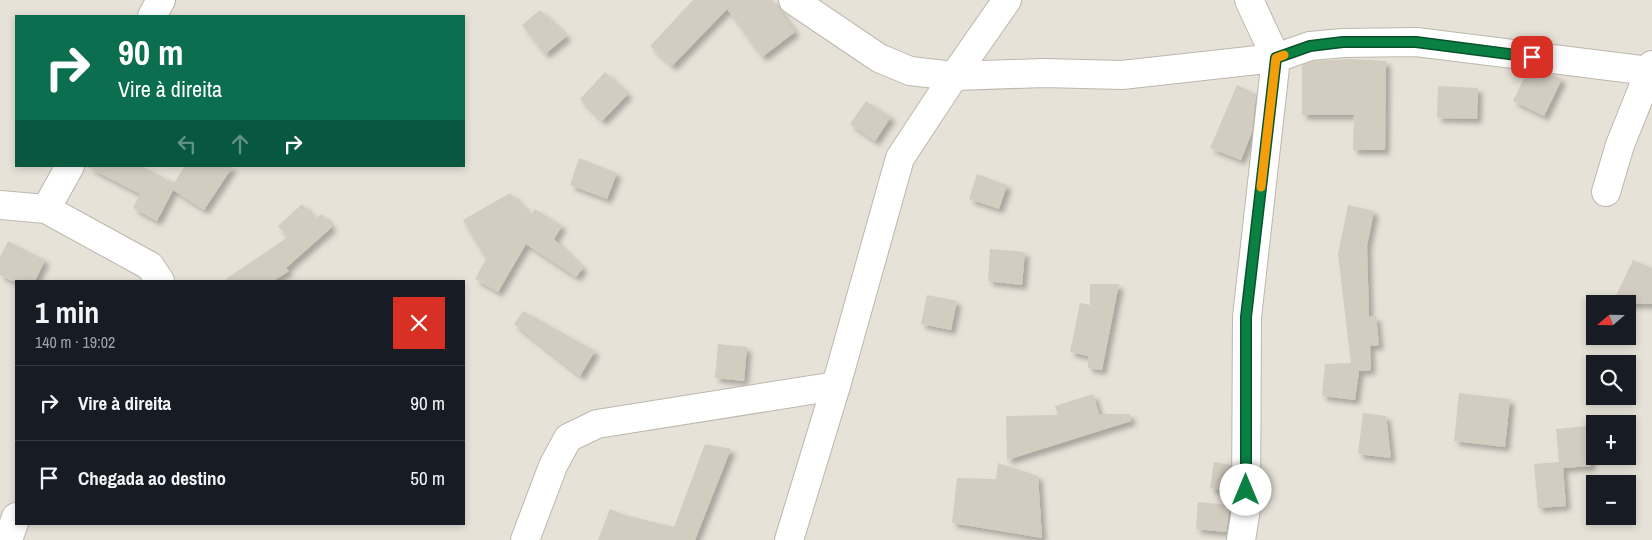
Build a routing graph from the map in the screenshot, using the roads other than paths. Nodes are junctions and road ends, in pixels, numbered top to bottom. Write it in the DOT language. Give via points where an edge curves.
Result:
graph roads {
  1 [pos="161,0"];
  2 [pos="793,0"];
  3 [pos="1007,0"];
  4 [pos="1249,0"];
  5 [pos="153,15"];
  6 [pos="1276,58"];
  7 [pos="1651,68"];
  8 [pos="954,76"];
  9 [pos="69,167"];
  10 [pos="1606,192"];
  11 [pos="0,205"];
  12 [pos="46,209"];
  13 [pos="159,280"];
  14 [pos="836,386"];
  15 [pos="0,507"];
  16 [pos="15,511"];
  17 [pos="15,519"];
  18 [pos="8,540"];
  19 [pos="526,540"];
  20 [pos="789,540"];
  21 [pos="1241,540"];
  1 -- 5 [label="street"];
  2 -- 8 [label="street" via="879,58 910,71"];
  3 -- 8 [label="street"];
  4 -- 6 [label="street"];
  6 -- 7 [label="street" via="1310,46 1343,42 1416,42"];
  6 -- 8 [label="street" via="1122,75"];
  6 -- 21 [label="street" via="1246,317 1246,509"];
  7 -- 10 [label="street" via="1620,144"];
  8 -- 14 [label="street" via="900,158"];
  9 -- 12 [label="street"];
  11 -- 12 [label="street"];
  12 -- 13 [label="street" via="150,266"];
  14 -- 19 [label="street" via="597,424 568,438 553,466"];
  14 -- 20 [label="street"];
  15 -- 16 [label="street"];
  17 -- 18 [label="street"];
}
